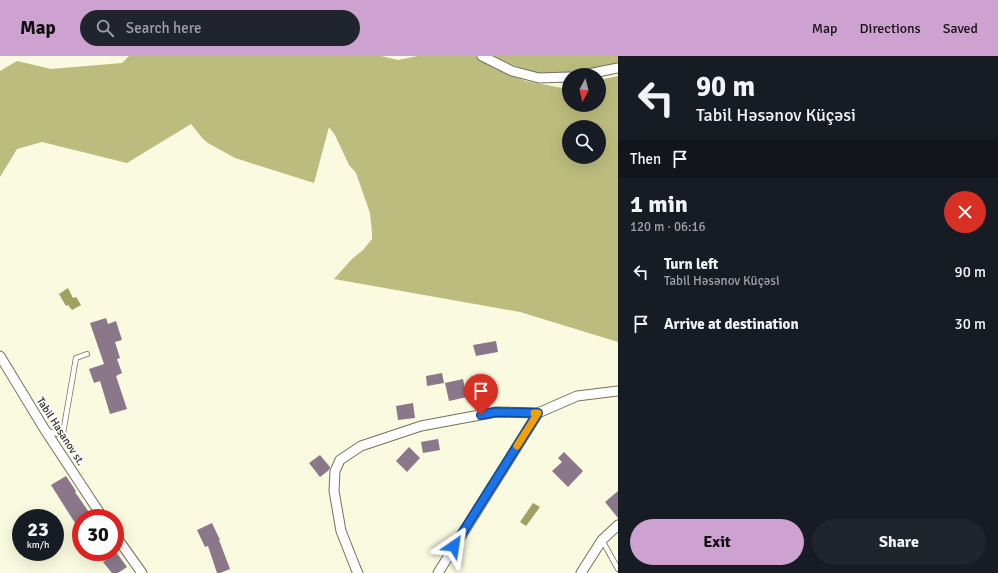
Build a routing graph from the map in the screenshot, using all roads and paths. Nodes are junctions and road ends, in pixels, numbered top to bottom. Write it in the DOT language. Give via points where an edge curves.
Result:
graph roads {
  1 [pos="482,56"];
  2 [pos="618,68"];
  3 [pos="606,70"];
  4 [pos="562,77"];
  5 [pos="87,354"];
  6 [pos="0,356"];
  7 [pos="618,391"];
  8 [pos="538,413"];
  9 [pos="45,430"];
  10 [pos="97,509"];
  11 [pos="618,525"];
  12 [pos="602,540"];
  13 [pos="124,548"];
  14 [pos="618,570"];
  15 [pos="142,573"];
  16 [pos="358,573"];
  17 [pos="438,573"];
  18 [pos="581,573"];
  1 -- 4 [label="street" via="512,71 539,78"];
  2 -- 3 [label="street"];
  5 -- 9 [label="lane" via="76,358 63,433"];
  6 -- 9 [label="street, Tabil Hasanov st."];
  7 -- 8 [label="street" via="577,396"];
  8 -- 16 [label="street" via="496,412 420,426 360,446 340,460 335,471 334,491 341,531"];
  8 -- 17 [label="street"];
  9 -- 10 [label="street, Tabil Hasanov st."];
  11 -- 12 [label="street"];
  12 -- 14 [label="lane"];
  12 -- 18 [label="street"];
  13 -- 15 [label="street"];
}
